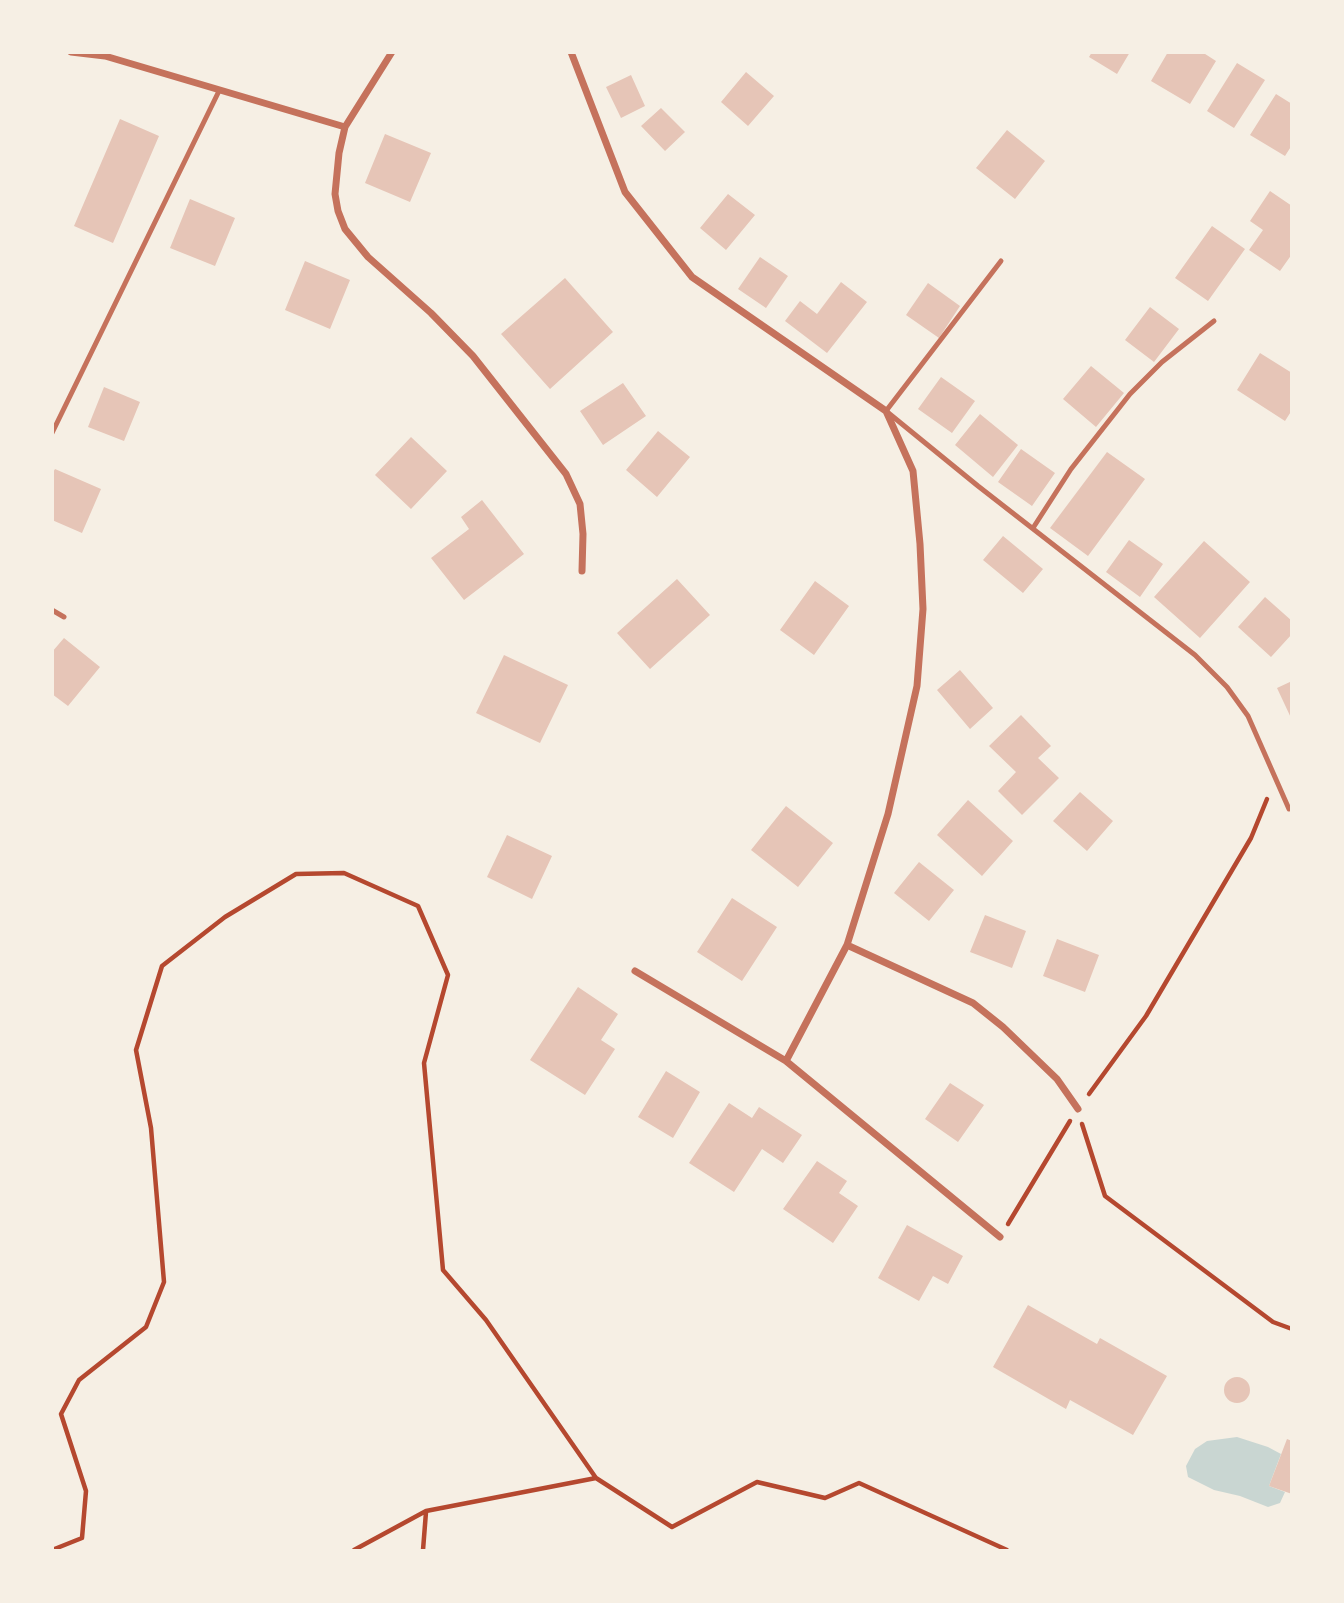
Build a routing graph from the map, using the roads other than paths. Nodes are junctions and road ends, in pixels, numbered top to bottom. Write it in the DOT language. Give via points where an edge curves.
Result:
graph roads {
  1 [pos="71,52"];
  2 [pos="392,52"];
  3 [pos="571,52"];
  4 [pos="219,91"];
  5 [pos="345,127"];
  6 [pos="1001,261"];
  7 [pos="1214,321"];
  8 [pos="886,411"];
  9 [pos="52,433"];
  10 [pos="1033,528"];
  11 [pos="582,571"];
  12 [pos="52,610"];
  13 [pos="64,617"];
  14 [pos="1289,809"];
  15 [pos="847,945"];
  16 [pos="635,971"];
  17 [pos="786,1061"];
  18 [pos="1078,1109"];
  19 [pos="1000,1237"];
  1 -- 4 [label="street" via="105,57"];
  2 -- 5 [label="street"];
  3 -- 8 [label="street" via="625,192 692,277"];
  4 -- 5 [label="street"];
  4 -- 9 [label="lane"];
  5 -- 11 [label="street" via="335,194 345,229 368,257 460,342 566,474 580,504"];
  6 -- 8 [label="lane"];
  7 -- 10 [label="lane" via="1161,362 1130,394 1071,469"];
  8 -- 10 [label="lane"];
  8 -- 15 [label="street" via="914,471 921,645 917,686 888,814"];
  10 -- 14 [label="lane" via="1195,655 1227,687 1248,716"];
  12 -- 13 [label="lane"];
  15 -- 17 [label="street"];
  15 -- 18 [label="street" via="973,1003 1048,1070"];
  16 -- 17 [label="street"];
  17 -- 19 [label="street"];
}
